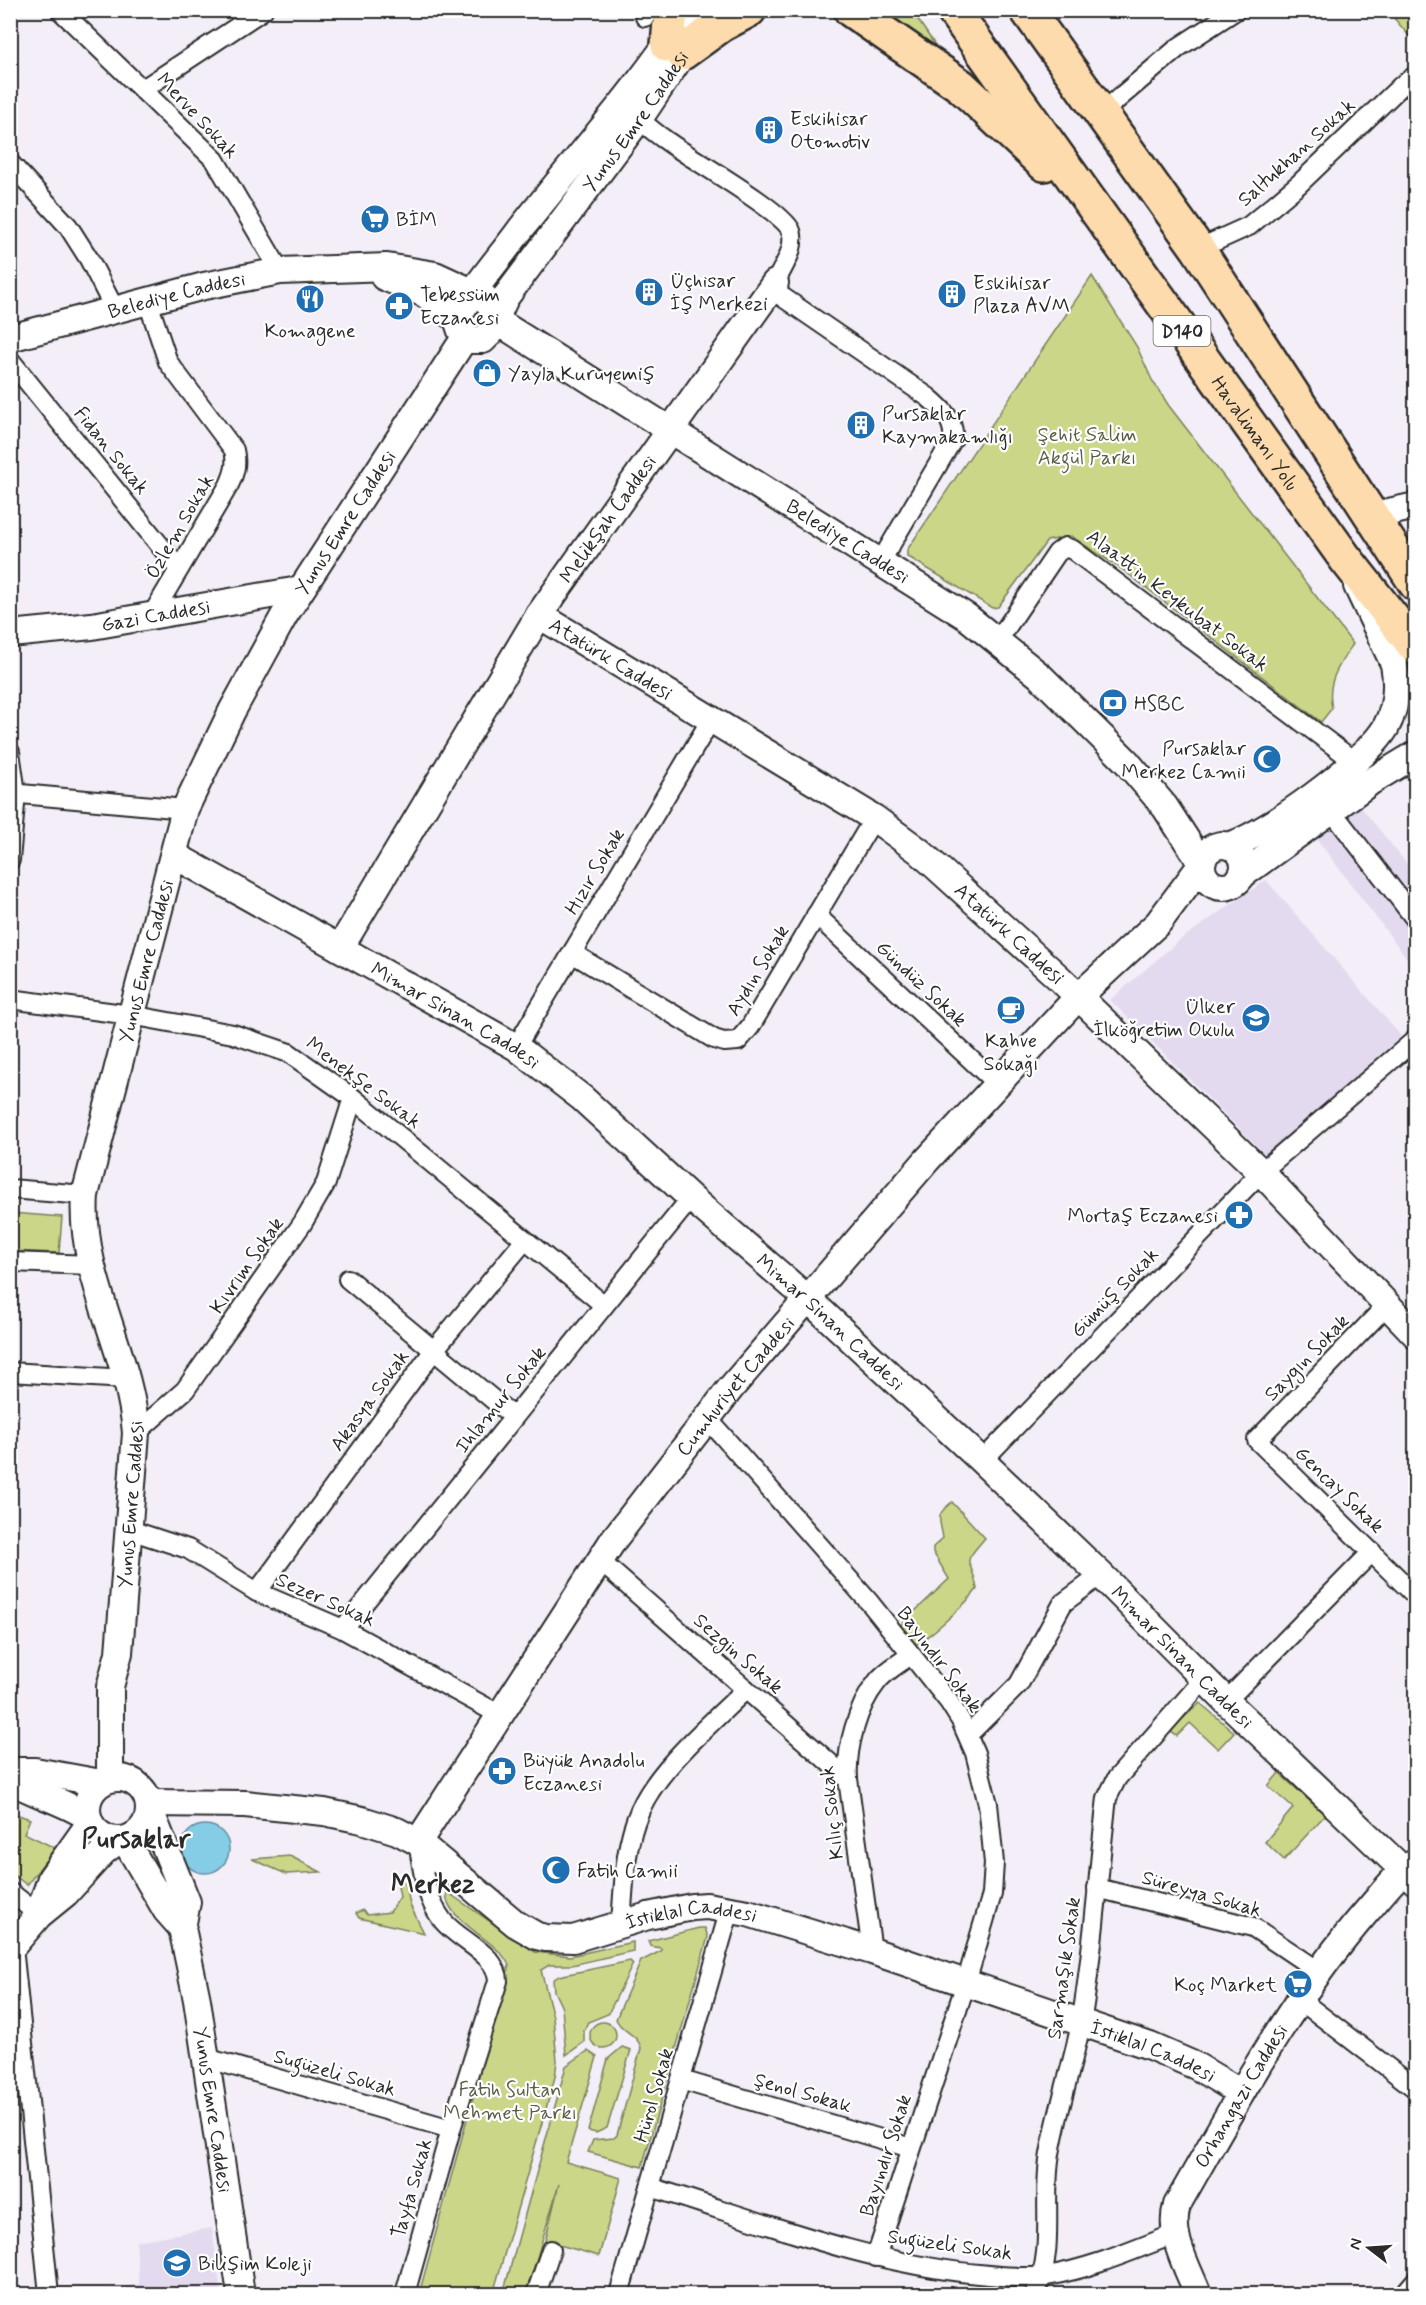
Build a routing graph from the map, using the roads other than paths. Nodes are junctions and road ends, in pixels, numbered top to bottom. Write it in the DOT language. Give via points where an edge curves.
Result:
graph roads {
  1 [pos="60,10"];
  2 [pos="262,10"];
  3 [pos="690,10"];
  4 [pos="712,10"];
  5 [pos="749,10"];
  6 [pos="829,10"];
  7 [pos="953,10"];
  8 [pos="1027,10"];
  9 [pos="1039,10"];
  10 [pos="1236,10"];
  11 [pos="654,13"];
  12 [pos="858,15"];
  13 [pos="675,49"];
  14 [pos="1063,62"];
  15 [pos="1416,75"];
  16 [pos="143,88"];
  17 [pos="1099,115"];
  18 [pos="639,119"];
  19 [pos="10,163"];
  20 [pos="1082,192"];
  21 [pos="1198,249"];
  22 [pos="345,269"];
  23 [pos="280,271"];
  24 [pos="775,283"];
  25 [pos="475,291"];
  26 [pos="148,303"];
  27 [pos="116,312"];
  28 [pos="495,320"];
  29 [pos="462,327"];
  30 [pos="10,338"];
  31 [pos="1261,350"];
  32 [pos="10,360"];
  33 [pos="671,431"];
  34 [pos="1402,509"];
  35 [pos="1416,550"];
  36 [pos="1345,558"];
  37 [pos="881,561"];
  38 [pos="179,569"];
  39 [pos="1416,584"];
  40 [pos="299,590"];
  41 [pos="152,615"];
  42 [pos="539,615"];
  43 [pos="10,634"];
  44 [pos="998,640"];
  45 [pos="1416,648"];
  46 [pos="712,718"];
  47 [pos="10,752"];
  48 [pos="1416,754"];
  49 [pos="1354,761"];
  50 [pos="13,793"];
  51 [pos="1165,807"];
  52 [pos="185,809"];
  53 [pos="1331,810"];
  54 [pos="873,818"];
  55 [pos="1224,845"];
  56 [pos="174,855"];
  57 [pos="10,860"];
  58 [pos="1202,864"];
  59 [pos="1233,881"];
  60 [pos="816,915"];
  61 [pos="1416,920"];
  62 [pos="1158,923"];
  63 [pos="340,948"];
  64 [pos="572,953"];
  65 [pos="1078,997"];
  66 [pos="10,999"];
  67 [pos="131,1015"];
  68 [pos="1416,1039"];
  69 [pos="516,1047"];
  70 [pos="998,1084"];
  71 [pos="353,1098"];
  72 [pos="1261,1172"];
  73 [pos="10,1189"];
  74 [pos="85,1195"];
  75 [pos="691,1198"];
  76 [pos="525,1240"];
  77 [pos="10,1262"];
  78 [pos="92,1265"];
  79 [pos="348,1279"];
  80 [pos="808,1299"];
  81 [pos="604,1305"];
  82 [pos="1387,1305"];
  83 [pos="1416,1335"];
  84 [pos="434,1350"];
  85 [pos="10,1372"];
  86 [pos="126,1379"];
  87 [pos="514,1417"];
  88 [pos="707,1418"];
  89 [pos="136,1433"];
  90 [pos="1257,1440"];
  91 [pos="982,1461"];
  92 [pos="130,1530"];
  93 [pos="1372,1552"];
  94 [pos="600,1561"];
  95 [pos="1101,1575"];
  96 [pos="257,1592"];
  97 [pos="1416,1596"];
  98 [pos="343,1629"];
  99 [pos="909,1656"];
  100 [pos="1204,1678"];
  101 [pos="746,1689"];
  102 [pos="1226,1701"];
  103 [pos="502,1716"];
  104 [pos="968,1735"];
  105 [pos="10,1771"];
  106 [pos="848,1779"];
  107 [pos="10,1780"];
  108 [pos="114,1781"];
  109 [pos="150,1806"];
  110 [pos="89,1820"];
  111 [pos="121,1841"];
  112 [pos="418,1842"];
  113 [pos="1411,1871"];
  114 [pos="1097,1888"];
  115 [pos="10,1893"];
  116 [pos="730,1909"];
  117 [pos="39,1915"];
  118 [pos="621,1924"];
  119 [pos="182,1928"];
  120 [pos="12,1948"];
  121 [pos="872,1951"];
  122 [pos="1320,1972"];
  123 [pos="966,1983"];
  124 [pos="1300,2000"];
  125 [pos="1081,2023"];
  126 [pos="206,2058"];
  127 [pos="681,2080"];
  128 [pos="1416,2089"];
  129 [pos="1241,2092"];
  130 [pos="451,2129"];
  131 [pos="911,2148"];
  132 [pos="650,2187"];
  133 [pos="1175,2234"];
  134 [pos="551,2250"];
  135 [pos="876,2257"];
  136 [pos="1044,2276"];
  137 [pos="1416,2280"];
  138 [pos="50,2295"];
  139 [pos="241,2295"];
  140 [pos="405,2295"];
  141 [pos="536,2295"];
  142 [pos="619,2295"];
  143 [pos="1035,2295"];
  144 [pos="1198,2295"];
  145 [pos="1404,2295"];
  1 -- 16 [label="street, Merve Sokak"];
  2 -- 16 [label="street"];
  3 -- 13 [label="street"];
  4 -- 13 [label="street, Yunus Emre Caddesi"];
  5 -- 13 [label="highway"];
  6 -- 12 [label="highway"];
  7 -- 20 [label="highway, Havalimanı Yolu / D140"];
  8 -- 14 [label="highway, D140"];
  9 -- 14 [label="highway"];
  10 -- 17 [label="street" via="1179,47"];
  11 -- 13 [label="highway"];
  12 -- 20 [label="highway" via="961,86 1036,158"];
  13 -- 18 [label="street, Yunus Emre Caddesi"];
  13 -- 25 [label="street, Yunus Emre Caddesi"];
  14 -- 17 [label="highway, D140"];
  15 -- 21 [label="street, Saltukhan Sokak" via="1249,225"];
  16 -- 23 [label="street, Merve Sokak" via="215,160"];
  17 -- 21 [label="highway, D140"];
  18 -- 24 [label="street" via="785,223 791,231 792,243"];
  18 -- 28 [label="street, Yunus Emre Caddesi" via="505,298"];
  19 -- 27 [label="street" via="68,226"];
  20 -- 36 [label="highway, Havalimanı Yolu / D140"];
  21 -- 31 [label="highway, D140"];
  22 -- 23 [label="street, Belediye Caddesi"];
  22 -- 25 [label="street, Belediye Caddesi" via="414,270"];
  22 -- 29 [label="street, Belediye Caddesi" via="408,285 425,294"];
  23 -- 26 [label="street, Belediye Caddesi" via="204,286"];
  24 -- 33 [label="street, Melikşah Caddesi"];
  24 -- 37 [label="street" via="781,296 928,397 943,410 954,430 953,439"];
  25 -- 28 [label="street" via="492,306"];
  25 -- 29 [label="street, Yunus Emre Caddesi"];
  26 -- 27 [label="street, Belediye Caddesi"];
  26 -- 38 [label="street, Özlem Sokak" via="168,362 236,458 236,471 229,485"];
  27 -- 30 [label="street, Belediye Caddesi"];
  28 -- 29 [label="street, Yunus Emre Caddesi" via="493,330 483,340 470,340"];
  28 -- 33 [label="street, Belediye Caddesi"];
  29 -- 40 [label="street, Yunus Emre Caddesi"];
  31 -- 34 [label="highway"];
  31 -- 39 [label="highway, D140"];
  32 -- 38 [label="street, Fidan Sokak"];
  33 -- 37 [label="street, Belediye Caddesi"];
  33 -- 42 [label="street, Melikşah Caddesi"];
  34 -- 35 [label="highway"];
  36 -- 45 [label="highway, Havalimanı Yolu / D140"];
  36 -- 49 [label="street" via="1397,678 1385,729"];
  37 -- 44 [label="street, Belediye Caddesi"];
  38 -- 41 [label="street, Özlem Sokak"];
  40 -- 41 [label="street, Gazi Caddesi"];
  40 -- 52 [label="street, Yunus Emre Caddesi" via="232,711"];
  41 -- 43 [label="street, Gazi Caddesi"];
  42 -- 46 [label="street, Atatürk Caddesi"];
  42 -- 63 [label="street, Melikşah Caddesi"];
  44 -- 49 [label="street, Alaattin Keykubat Sokak" via="1065,547"];
  44 -- 51 [label="street, Belediye Caddesi" via="1095,729"];
  46 -- 54 [label="street, Atatürk Caddesi"];
  46 -- 64 [label="street, Hızır Sokak"];
  47 -- 50 [label="street"];
  48 -- 53 [label="street"];
  49 -- 55 [label="street" via="1262,830"];
  50 -- 52 [label="street"];
  50 -- 57 [label="street"];
  51 -- 55 [label="street" via="1201,836"];
  51 -- 58 [label="street"];
  52 -- 56 [label="street, Yunus Emre Caddesi"];
  53 -- 59 [label="street"];
  53 -- 61 [label="street"];
  54 -- 60 [label="street, Aydın Sokak"];
  54 -- 65 [label="street, Atatürk Caddesi" via="919,850"];
  55 -- 58 [label="street" via="1208,851"];
  55 -- 59 [label="street" via="1239,853 1243,862"];
  56 -- 63 [label="street, Mimar Sinan Caddesi"];
  56 -- 67 [label="street, Yunus Emre Caddesi"];
  58 -- 59 [label="street" via="1208,881"];
  58 -- 62 [label="street"];
  59 -- 62 [label="street"];
  60 -- 64 [label="street, Aydın Sokak" via="750,1027 738,1041 732,1042 707,1035"];
  60 -- 70 [label="street, Gündüz Sokak"];
  62 -- 65 [label="street, Cumhuriyet Caddesi"];
  63 -- 69 [label="street, Mimar Sinan Caddesi"];
  64 -- 69 [label="street, Hızır Sokak"];
  65 -- 70 [label="street, Cumhuriyet Caddesi"];
  65 -- 72 [label="street, Atatürk Caddesi"];
  66 -- 67 [label="street, Menekşe Sokak"];
  67 -- 71 [label="street, Menekşe Sokak" via="233,1034 274,1046 310,1066"];
  67 -- 74 [label="street, Yunus Emre Caddesi"];
  68 -- 72 [label="street, Gümüş Sokak"];
  69 -- 75 [label="street, Mimar Sinan Caddesi" via="582,1098"];
  70 -- 80 [label="street, Cumhuriyet Caddesi"];
  71 -- 76 [label="street, Menekşe Sokak"];
  71 -- 89 [label="street, Kıvrım Sokak" via="326,1183 302,1224 185,1390"];
  72 -- 82 [label="street, Atatürk Caddesi"];
  72 -- 91 [label="street, Gümüş Sokak"];
  73 -- 74 [label="street"];
  74 -- 78 [label="street, Yunus Emre Caddesi" via="84,1227"];
  75 -- 80 [label="street, Mimar Sinan Caddesi"];
  75 -- 81 [label="street, Ihlamur Sokak"];
  76 -- 81 [label="street, Menekşe Sokak"];
  76 -- 84 [label="street, Akasya Sokak"];
  77 -- 78 [label="street"];
  78 -- 86 [label="street, Yunus Emre Caddesi"];
  79 -- 84 [label="street"];
  80 -- 88 [label="street, Cumhuriyet Caddesi"];
  80 -- 91 [label="street, Mimar Sinan Caddesi"];
  81 -- 87 [label="street, Ihlamur Sokak"];
  82 -- 83 [label="street, Atatürk Caddesi"];
  82 -- 90 [label="street, Saygın Sokak"];
  84 -- 87 [label="street"];
  84 -- 96 [label="street, Akasya Sokak"];
  85 -- 86 [label="street"];
  86 -- 89 [label="street, Yunus Emre Caddesi"];
  87 -- 98 [label="street, Ihlamur Sokak"];
  88 -- 94 [label="street, Cumhuriyet Caddesi"];
  88 -- 99 [label="street, Bayındır Sokak" via="870,1603"];
  89 -- 92 [label="street, Yunus Emre Caddesi"];
  90 -- 93 [label="street, Gencay Sokak"];
  91 -- 95 [label="street, Mimar Sinan Caddesi"];
  92 -- 96 [label="street, Sezer Sokak" via="188,1549"];
  92 -- 108 [label="street, Yunus Emre Caddesi" via="119,1653 125,1686 123,1756"];
  93 -- 97 [label="street, Gencay Sokak"];
  93 -- 102 [label="street"];
  94 -- 101 [label="street, Sezgin Sokak"];
  94 -- 103 [label="street, Cumhuriyet Caddesi"];
  95 -- 100 [label="street, Mimar Sinan Caddesi"];
  95 -- 104 [label="street" via="1063,1603 1019,1684"];
  96 -- 98 [label="street, Sezer Sokak"];
  98 -- 103 [label="street, Sezer Sokak"];
  99 -- 104 [label="street, Bayındır Sokak" via="949,1702"];
  99 -- 106 [label="street, Kılıç Sokak" via="870,1692 850,1743"];
  100 -- 102 [label="street, Mimar Sinan Caddesi"];
  100 -- 114 [label="street, Sarmaşık Sokak" via="1111,1786"];
  101 -- 106 [label="street, Sezgin Sokak"];
  101 -- 118 [label="street" via="657,1781 640,1809 626,1860"];
  102 -- 113 [label="street, Mimar Sinan Caddesi"];
  103 -- 112 [label="street, Cumhuriyet Caddesi"];
  104 -- 123 [label="street, Bayındır Sokak" via="988,1804 994,1863 992,1894"];
  105 -- 108 [label="street" via="35,1770"];
  106 -- 121 [label="street, Kılıç Sokak"];
  107 -- 110 [label="street" via="31,1792 71,1805"];
  108 -- 109 [label="street" via="145,1792"];
  108 -- 110 [label="street" via="89,1798"];
  109 -- 111 [label="street" via="145,1826"];
  109 -- 112 [label="street, İstiklal Caddesi" via="245,1804 324,1812 362,1820"];
  109 -- 119 [label="street" via="187,1902"];
  110 -- 111 [label="street" via="98,1834"];
  110 -- 117 [label="street" via="51,1878"];
  111 -- 117 [label="street" via="103,1852 66,1893"];
  111 -- 119 [label="street"];
  112 -- 118 [label="street, İstiklal Caddesi" via="516,1924 537,1936 573,1939"];
  112 -- 130 [label="street, Tayfa Sokak" via="434,1909 456,1936 490,1959 498,1974"];
  113 -- 122 [label="street, Orhangazi Caddesi" via="1343,1938"];
  114 -- 122 [label="street, Süreyya Sokak" via="1253,1927"];
  114 -- 125 [label="street, Sarmaşık Sokak"];
  115 -- 117 [label="street"];
  116 -- 118 [label="street, İstiklal Caddesi" via="692,1907"];
  116 -- 121 [label="street, İstiklal Caddesi"];
  116 -- 127 [label="street, Hürol Sokak"];
  117 -- 120 [label="street"];
  119 -- 126 [label="street, Yunus Emre Caddesi"];
  120 -- 138 [label="street"];
  121 -- 123 [label="street, İstiklal Caddesi"];
  122 -- 124 [label="street, Orhangazi Caddesi"];
  123 -- 125 [label="street, İstiklal Caddesi"];
  123 -- 131 [label="street, Bayındır Sokak"];
  124 -- 128 [label="street"];
  124 -- 129 [label="street, Orhangazi Caddesi"];
  125 -- 129 [label="street, İstiklal Caddesi" via="1166,2052"];
  125 -- 136 [label="street, Sarmaşık Sokak" via="1050,2153"];
  126 -- 130 [label="street, Sugüzeli Sokak"];
  126 -- 139 [label="street, Yunus Emre Caddesi"];
  127 -- 131 [label="street, Şenol Sokak"];
  127 -- 132 [label="street, Hürol Sokak"];
  129 -- 133 [label="street, Orhangazi Caddesi" via="1177,2205"];
  130 -- 140 [label="street, Tayfa Sokak"];
  131 -- 135 [label="street, Bayındır Sokak"];
  132 -- 135 [label="street, Sugüzeli Sokak"];
  132 -- 142 [label="street, Hürol Sokak"];
  133 -- 136 [label="street, Sugüzeli Sokak" via="1102,2262"];
  133 -- 144 [label="street, Orhangazi Caddesi"];
  134 -- 141 [label="street"];
  135 -- 136 [label="street, Sugüzeli Sokak" via="952,2271"];
  136 -- 143 [label="street, Sarmaşık Sokak"];
  137 -- 145 [label="street"];
}
